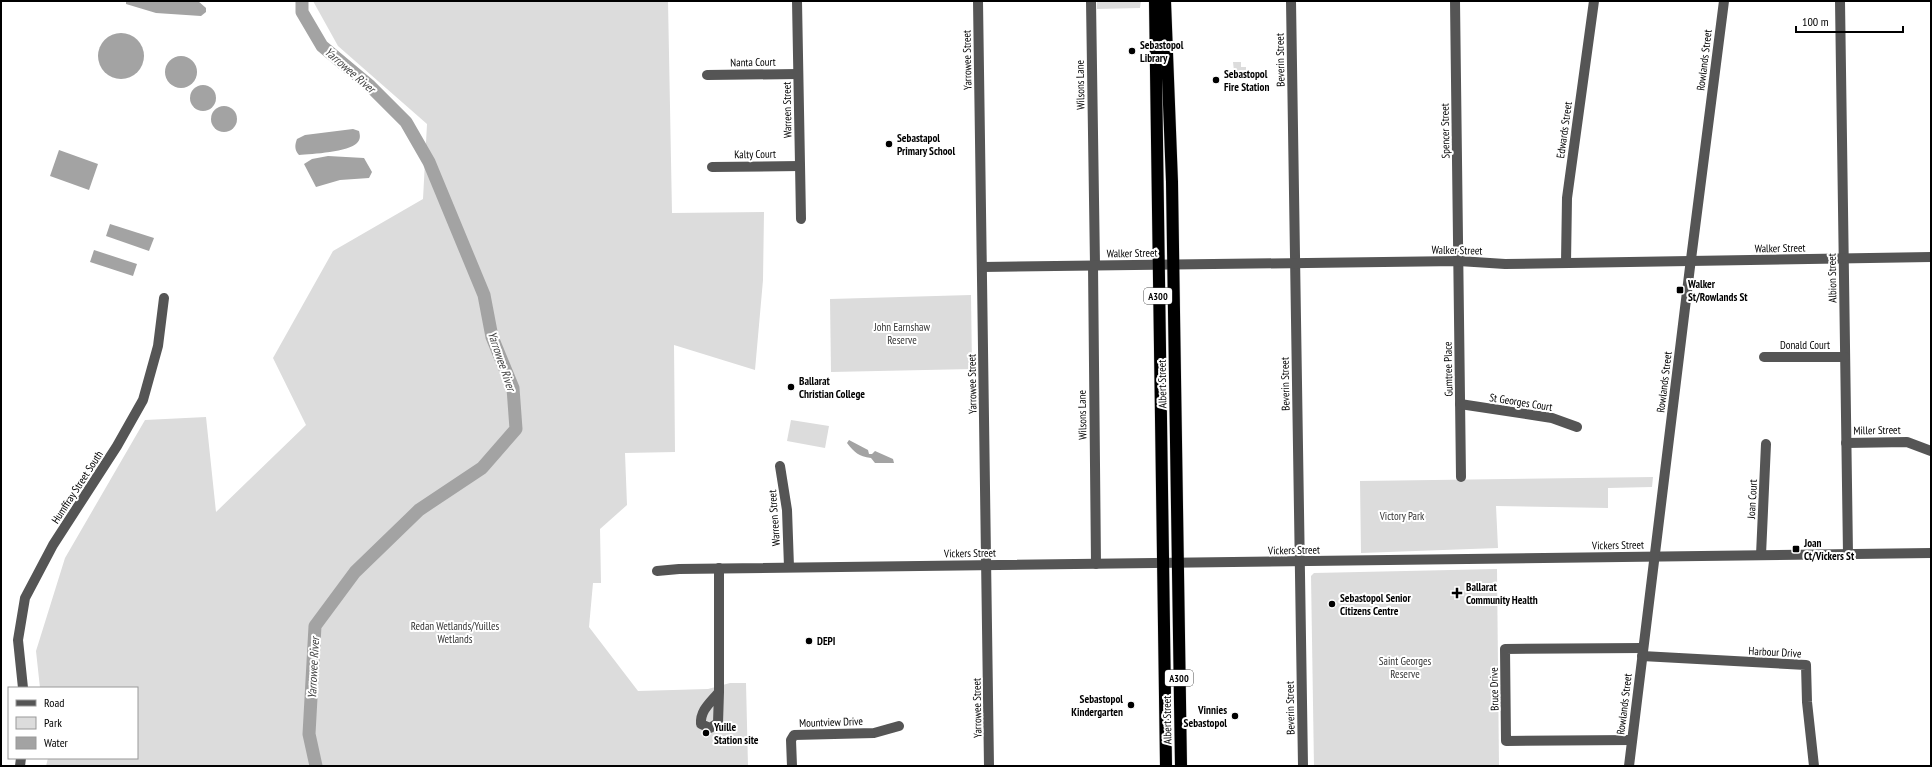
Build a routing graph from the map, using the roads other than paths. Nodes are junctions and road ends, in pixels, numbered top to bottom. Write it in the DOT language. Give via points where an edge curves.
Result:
graph roads {
  1 [pos="797,1"];
  2 [pos="978,1"];
  3 [pos="1091,1"];
  4 [pos="1155,1"];
  5 [pos="1165,1"];
  6 [pos="1291,1"];
  7 [pos="1455,1"];
  8 [pos="1594,1"];
  9 [pos="1724,1"];
  10 [pos="1840,1"];
  11 [pos="798,74"];
  12 [pos="707,75"];
  13 [pos="800,166"];
  14 [pos="712,167"];
  15 [pos="801,219"];
  16 [pos="1931,257"];
  17 [pos="1843,259"];
  18 [pos="1459,261"];
  19 [pos="1690,261"];
  20 [pos="1295,263"];
  21 [pos="1566,263"];
  22 [pos="1158,264"];
  23 [pos="1173,264"];
  24 [pos="1094,265"];
  25 [pos="982,267"];
  26 [pos="164,298"];
  27 [pos="1764,357"];
  28 [pos="1845,357"];
  29 [pos="1460,404"];
  30 [pos="1577,427"];
  31 [pos="1846,443"];
  32 [pos="1766,444"];
  33 [pos="1931,451"];
  34 [pos="780,466"];
  35 [pos="1461,477"];
  36 [pos="1931,553"];
  37 [pos="1848,554"];
  38 [pos="1761,555"];
  39 [pos="1654,556"];
  40 [pos="1300,561"];
  41 [pos="1163,563"];
  42 [pos="1178,563"];
  43 [pos="986,564"];
  44 [pos="1096,564"];
  45 [pos="789,567"];
  46 [pos="719,568"];
  47 [pos="657,571"];
  48 [pos="1642,652"];
  49 [pos="23,687"];
  50 [pos="719,692"];
  51 [pos="899,726"];
  52 [pos="1632,740"];
  53 [pos="792,766"];
  54 [pos="990,766"];
  55 [pos="1166,766"];
  56 [pos="1181,766"];
  57 [pos="1303,766"];
  58 [pos="1629,766"];
  59 [pos="1814,766"];
  1 -- 11 [label="street, Warreen Street"];
  2 -- 25 [label="street, Yarrowee Street"];
  3 -- 24 [label="street, Wilsons Lane"];
  4 -- 22 [label="highway, Albert Street / A300"];
  5 -- 23 [label="highway, Albert Street / A300"];
  6 -- 20 [label="street, Beverin Street"];
  7 -- 18 [label="street, Spencer Street"];
  8 -- 21 [label="street, Edwards Street" via="1567,198"];
  9 -- 19 [label="street, Rowlands Street"];
  10 -- 17 [label="street, Albion Street"];
  11 -- 12 [label="street, Nanta Court"];
  11 -- 13 [label="street, Warreen Street"];
  13 -- 14 [label="street, Kalty Court"];
  13 -- 15 [label="street, Warreen Street"];
  16 -- 17 [label="street, Walker Street"];
  17 -- 19 [label="street, Walker Street"];
  17 -- 28 [label="street, Albion Street"];
  18 -- 20 [label="street, Walker Street"];
  18 -- 21 [label="street, Walker Street" via="1505,264"];
  18 -- 29 [label="street, Gumtree Place"];
  19 -- 21 [label="street, Walker Street"];
  19 -- 39 [label="street, Rowlands Street"];
  20 -- 23 [label="street, Walker Street"];
  20 -- 40 [label="street, Beverin Street"];
  22 -- 23 [label="street, Walker Street"];
  22 -- 24 [label="street, Walker Street"];
  22 -- 41 [label="highway, Albert Street / A300"];
  23 -- 42 [label="highway, Albert Street / A300"];
  24 -- 25 [label="street, Walker Street"];
  24 -- 44 [label="street, Wilsons Lane"];
  25 -- 43 [label="street, Yarrowee Street"];
  26 -- 49 [label="street, Humffray Street South" via="158,346 143,400 53,545 25,598 18,640"];
  27 -- 28 [label="street, Donald Court"];
  28 -- 31 [label="street, Albion Street"];
  29 -- 30 [label="street, St Georges Court" via="1552,418"];
  29 -- 35 [label="street, Gumtree Place"];
  31 -- 33 [label="street, Miller Street" via="1907,442"];
  31 -- 37 [label="street, Albion Street"];
  32 -- 38 [label="street, Joan Court"];
  34 -- 45 [label="street, Warreen Street" via="788,510"];
  36 -- 37 [label="street, Vickers Street"];
  37 -- 38 [label="street, Vickers Street"];
  38 -- 39 [label="street, Vickers Street"];
  39 -- 40 [label="street, Vickers Street"];
  39 -- 48 [label="street, Rowlands Street"];
  40 -- 42 [label="street, Vickers Street"];
  40 -- 57 [label="street, Beverin Street"];
  41 -- 42 [label="street, Vickers Street"];
  41 -- 44 [label="street, Vickers Street"];
  41 -- 55 [label="highway, Albert Street / A300"];
  42 -- 56 [label="highway, Albert Street / A300"];
  43 -- 44 [label="street, Vickers Street"];
  43 -- 45 [label="street, Vickers Street"];
  43 -- 54 [label="street, Yarrowee Street"];
  45 -- 46 [label="street, Vickers Street"];
  46 -- 47 [label="street, Vickers Street"];
  46 -- 50 [label="street"];
  48 -- 52 [label="street, Rowlands Street"];
  48 -- 52 [label="street, Bruce Drive" via="1505,649 1506,741"];
  48 -- 59 [label="street, Harbour Drive" via="1806,665"];
  51 -- 53 [label="street, Mountview Drive" via="877,733 794,735 791,740"];
  52 -- 58 [label="street, Rowlands Street"];
}
